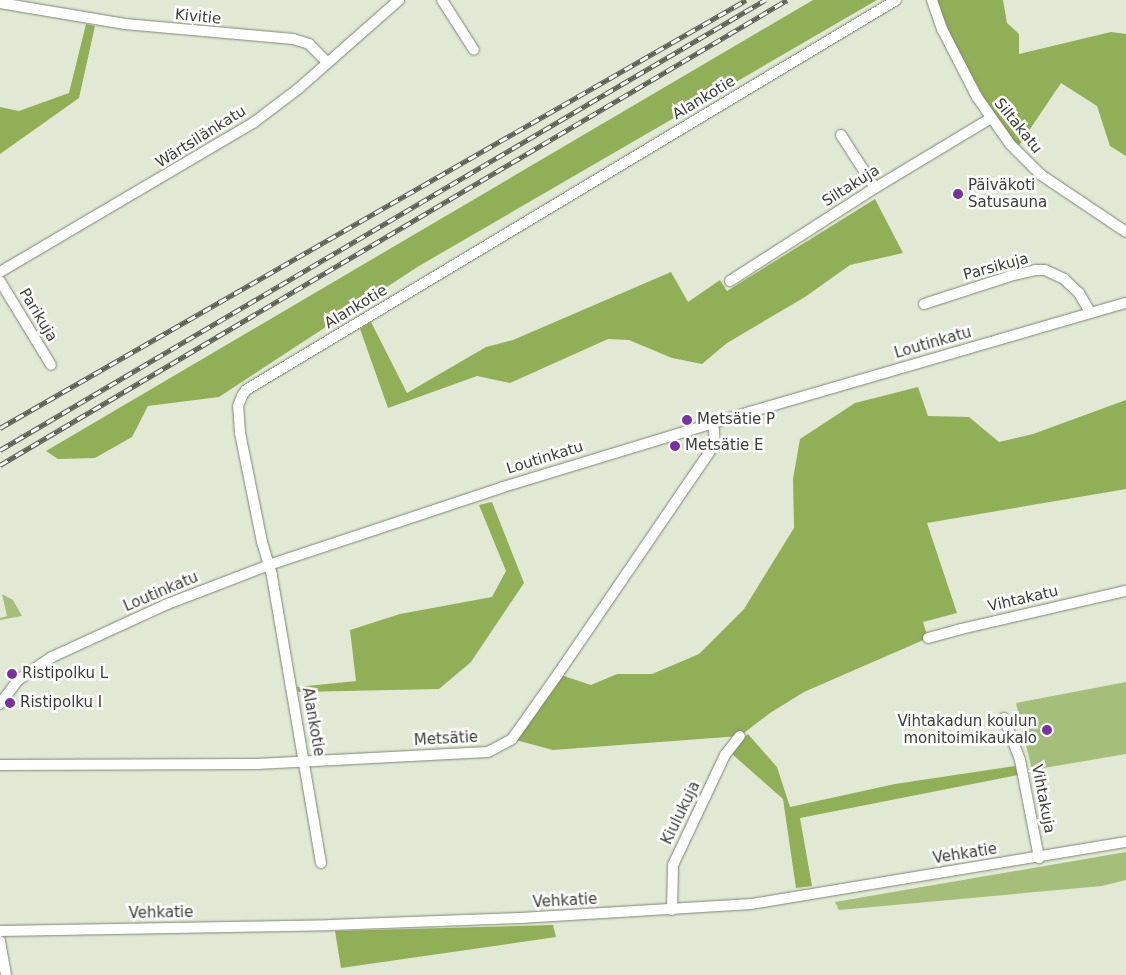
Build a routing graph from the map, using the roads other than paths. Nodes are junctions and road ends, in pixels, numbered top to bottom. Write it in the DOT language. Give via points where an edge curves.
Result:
graph roads {
  1 [pos="399,0"];
  2 [pos="442,0"];
  3 [pos="896,0"];
  4 [pos="932,0"];
  5 [pos="0,3"];
  6 [pos="474,50"];
  7 [pos="327,62"];
  8 [pos="991,118"];
  9 [pos="841,135"];
  10 [pos="875,188"];
  11 [pos="1126,232"];
  12 [pos="0,272"];
  13 [pos="0,281"];
  14 [pos="730,281"];
  15 [pos="1126,303"];
  16 [pos="924,304"];
  17 [pos="1090,312"];
  18 [pos="51,365"];
  19 [pos="713,424"];
  20 [pos="269,565"];
  21 [pos="1126,591"];
  22 [pos="928,638"];
  23 [pos="0,704"];
  24 [pos="1004,718"];
  25 [pos="740,736"];
  26 [pos="305,762"];
  27 [pos="0,765"];
  28 [pos="1126,842"];
  29 [pos="1039,858"];
  30 [pos="321,863"];
  31 [pos="672,910"];
  32 [pos="0,931"];
  33 [pos="0,941"];
  34 [pos="6,975"];
  1 -- 7 [label="street, Wärtsilänkatu"];
  2 -- 6 [label="street"];
  3 -- 20 [label="street, Alankotie" via="246,390 238,406 240,433"];
  4 -- 8 [label="street, Siltakatu" via="942,29"];
  5 -- 7 [label="street, Kivitie" via="125,24 293,39 309,44"];
  7 -- 12 [label="street, Wärtsilänkatu" via="253,123"];
  8 -- 10 [label="street, Siltakuja"];
  8 -- 11 [label="street, Siltakatu" via="1010,144 1041,175"];
  9 -- 10 [label="street"];
  10 -- 14 [label="street, Siltakuja"];
  13 -- 18 [label="street, Parikuja"];
  15 -- 17 [label="street, Loutinkatu"];
  16 -- 17 [label="street, Parsikuja" via="1010,276 1045,270 1064,279 1079,293"];
  17 -- 19 [label="street, Loutinkatu"];
  19 -- 20 [label="street, Loutinkatu" via="504,487"];
  19 -- 26 [label="street, Metsätie" via="715,444 512,739 488,752"];
  20 -- 23 [label="street, Loutinkatu" via="174,601 52,657 18,680"];
  20 -- 26 [label="street, Alankotie"];
  21 -- 22 [label="street, Vihtakatu"];
  24 -- 29 [label="street, Vihtakuja" via="1020,760"];
  25 -- 31 [label="street, Kiulukuja" via="725,755 673,865"];
  26 -- 27 [label="street, Metsätie"];
  26 -- 30 [label="street, Alankotie"];
  28 -- 29 [label="street, Vehkatie"];
  29 -- 31 [label="street, Vehkatie" via="751,904"];
  31 -- 32 [label="street, Vehkatie" via="330,925"];
  33 -- 34 [label="street"];
}
